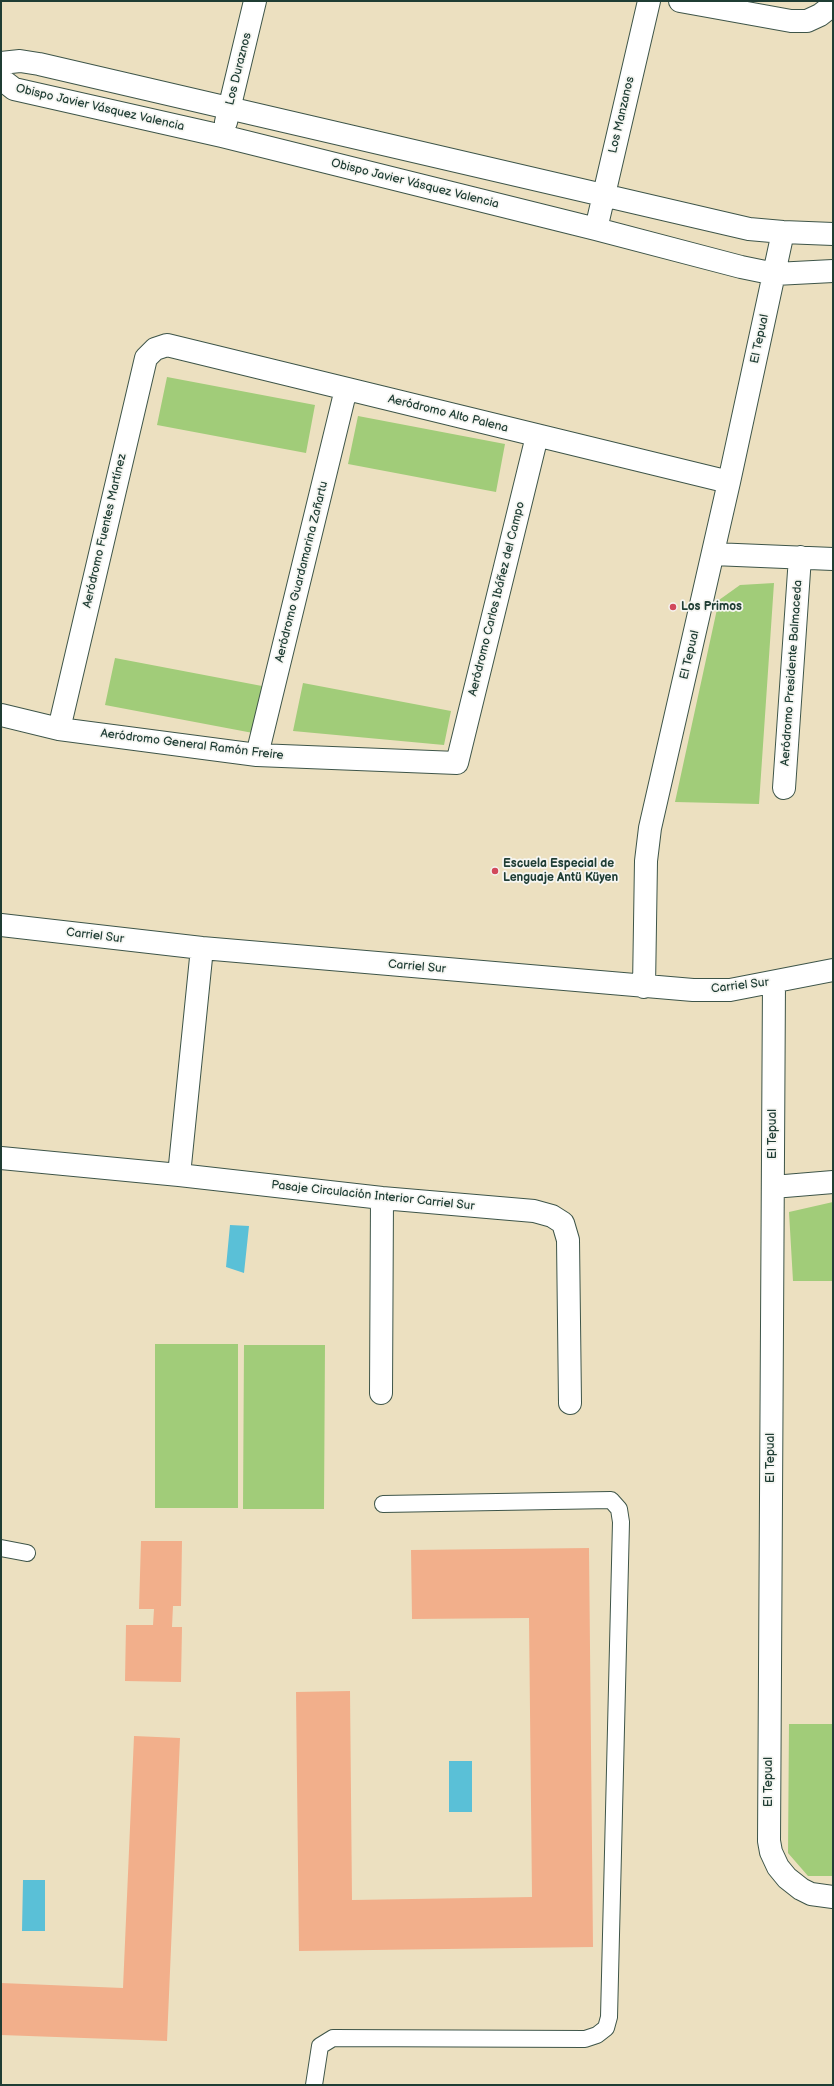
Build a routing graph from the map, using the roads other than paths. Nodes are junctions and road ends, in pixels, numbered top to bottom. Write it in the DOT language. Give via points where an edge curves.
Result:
graph roads {
  1 [pos="255,1"];
  2 [pos="649,1"];
  3 [pos="680,1"];
  4 [pos="832,10"];
  5 [pos="1,63"];
  6 [pos="1,79"];
  7 [pos="230,108"];
  8 [pos="222,136"];
  9 [pos="603,196"];
  10 [pos="596,229"];
  11 [pos="783,232"];
  12 [pos="833,234"];
  13 [pos="833,271"];
  14 [pos="774,274"];
  15 [pos="167,345"];
  16 [pos="346,389"];
  17 [pos="537,436"];
  18 [pos="729,482"];
  19 [pos="713,554"];
  20 [pos="800,557"];
  21 [pos="833,559"];
  22 [pos="1,715"];
  23 [pos="59,730"];
  24 [pos="257,755"];
  25 [pos="457,763"];
  26 [pos="784,788"];
  27 [pos="1,925"];
  28 [pos="202,948"];
  29 [pos="833,970"];
  30 [pos="774,982"];
  31 [pos="644,987"];
  32 [pos="1,1158"];
  33 [pos="179,1175"];
  34 [pos="833,1182"];
  35 [pos="773,1187"];
  36 [pos="382,1198"];
  37 [pos="381,1393"];
  38 [pos="570,1403"];
  39 [pos="383,1504"];
  40 [pos="1,1548"];
  41 [pos="27,1553"];
  42 [pos="833,1897"];
  43 [pos="314,2085"];
  1 -- 7 [label="street, Los Duraznos"];
  2 -- 9 [label="street, Los Manzanos"];
  3 -- 4 [label="street" via="791,22 807,21"];
  5 -- 7 [label="street" via="20,60"];
  6 -- 8 [label="street, Obispo Javier Vásquez Valencia" via="14,89"];
  7 -- 8 [label="street, Los Duraznos"];
  7 -- 9 [label="street"];
  8 -- 10 [label="street, Obispo Javier Vásquez Valencia"];
  9 -- 10 [label="street, Los Manzanos"];
  9 -- 11 [label="street" via="749,229"];
  10 -- 14 [label="street, Obispo Javier Vásquez Valencia"];
  11 -- 12 [label="street"];
  11 -- 14 [label="street, El Tepual"];
  13 -- 14 [label="street, Obispo Javier Vásquez Valencia"];
  14 -- 18 [label="street, El Tepual"];
  15 -- 16 [label="street, Aeródromo Alto Palena"];
  15 -- 23 [label="street, Aeródromo Fuentes Martínez" via="155,349 146,358"];
  16 -- 17 [label="street, Aeródromo Alto Palena"];
  16 -- 24 [label="street, Aeródromo Guardamarina Zañartu"];
  17 -- 18 [label="street, Aeródromo Alto Palena"];
  17 -- 25 [label="street, Aeródromo Carlos Ibáñez del Campo"];
  18 -- 19 [label="street, El Tepual"];
  19 -- 20 [label="street"];
  19 -- 31 [label="street, El Tepual" via="650,828 646,861"];
  20 -- 21 [label="street"];
  20 -- 26 [label="street, Aeródromo Presidente Balmaceda"];
  22 -- 23 [label="street, Aeródromo General Ramón Freire"];
  23 -- 24 [label="street, Aeródromo General Ramón Freire"];
  24 -- 25 [label="street, Aeródromo General Ramón Freire"];
  27 -- 28 [label="street, Carriel Sur"];
  28 -- 31 [label="street, Carriel Sur"];
  28 -- 33 [label="street"];
  29 -- 30 [label="street, Carriel Sur"];
  30 -- 31 [label="street, Carriel Sur" via="715,991"];
  30 -- 35 [label="street, El Tepual"];
  32 -- 33 [label="street, Pasaje Circulación Interior Carriel Sur"];
  33 -- 36 [label="street, Pasaje Circulación Interior Carriel Sur"];
  34 -- 35 [label="street"];
  35 -- 42 [label="street, El Tepual" via="769,1841 778,1867 787,1878 811,1894"];
  36 -- 37 [label="street"];
  36 -- 38 [label="street, Pasaje Circulación Interior Carriel Sur" via="534,1211 552,1216 563,1223 568,1240"];
  39 -- 43 [label="lane" via="611,1500 619,1509 621,1522 609,2017 606,2028 597,2035 585,2039 333,2038 320,2046"];
  40 -- 41 [label="lane"];
}
